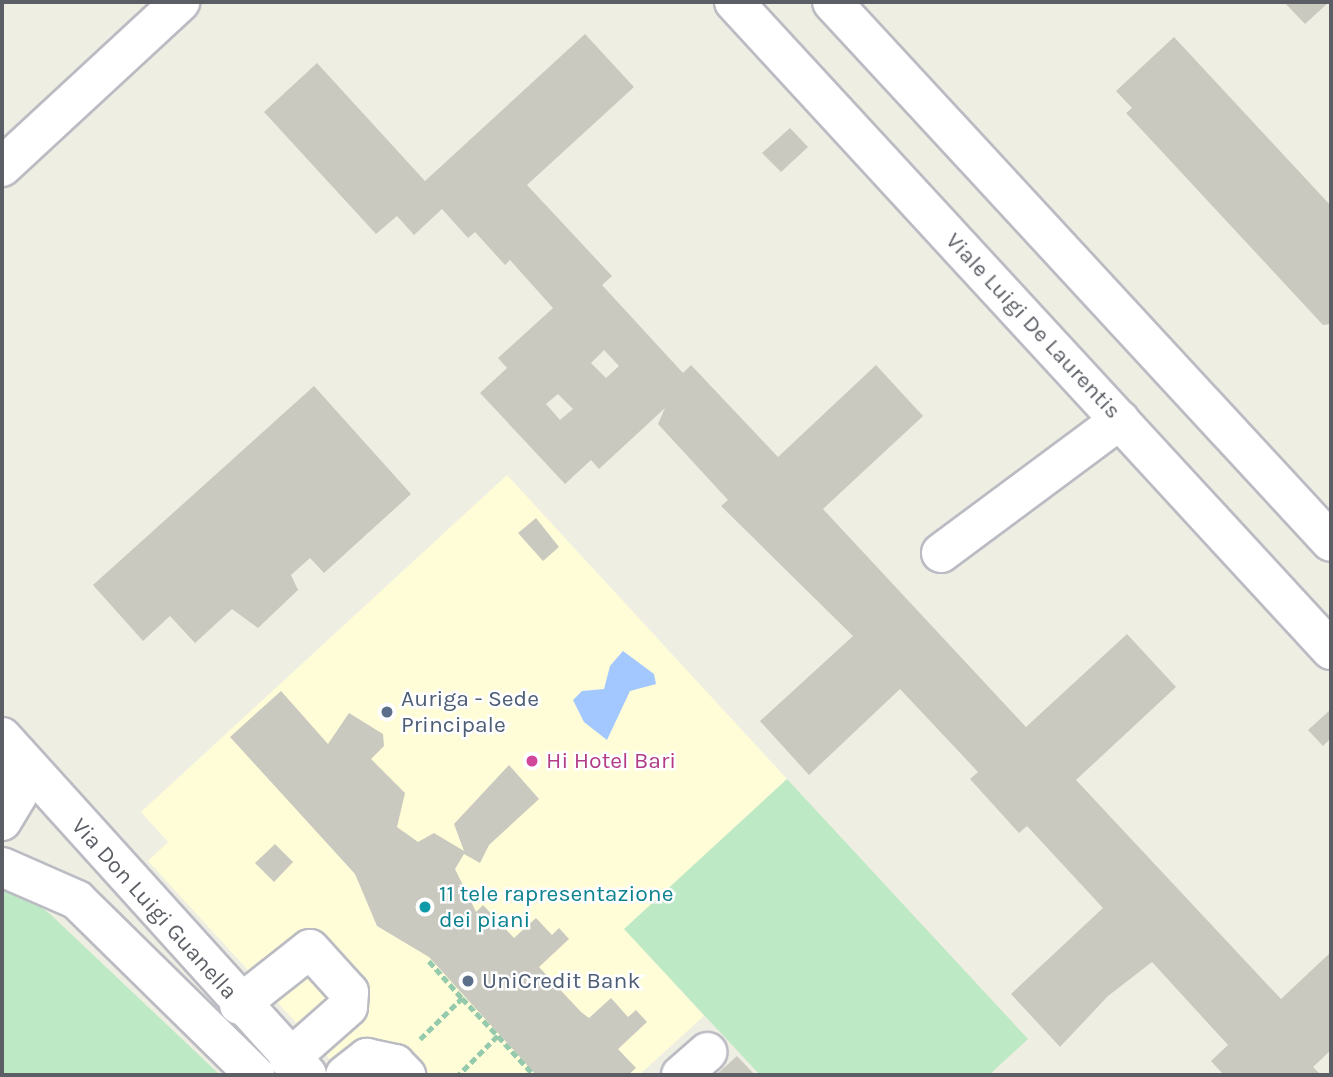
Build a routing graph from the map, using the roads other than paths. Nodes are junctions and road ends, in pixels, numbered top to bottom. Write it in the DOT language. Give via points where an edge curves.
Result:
graph roads {
  1 [pos="180,2"];
  2 [pos="734,2"];
  3 [pos="832,2"];
  4 [pos="2,167"];
  5 [pos="1120,420"];
  6 [pos="1331,542"];
  7 [pos="941,552"];
  8 [pos="1331,650"];
  9 [pos="3,738"];
  10 [pos="2,821"];
  11 [pos="2,867"];
  12 [pos="239,1004"];
  13 [pos="298,1067"];
  14 [pos="400,1070"];
  15 [pos="255,1075"];
  16 [pos="345,1075"];
  1 -- 4 [label="street"];
  2 -- 5 [label="street, Viale Luigi De Laurentis"];
  3 -- 6 [label="street"];
  5 -- 7 [label="street"];
  5 -- 8 [label="street, Viale Luigi De Laurentis"];
  9 -- 10 [label="street, Via Don Luigi Guanella" via="17,796"];
  9 -- 12 [label="street, Via Don Luigi Guanella"];
  11 -- 15 [label="street, Via Don Luigi Guanella" via="77,900"];
  12 -- 13 [label="street, Via Don Luigi Guanella"];
  12 -- 13 [label="street" via="310,949 349,992 348,1007"];
  14 -- 16 [label="street" via="367,1058"];
}
